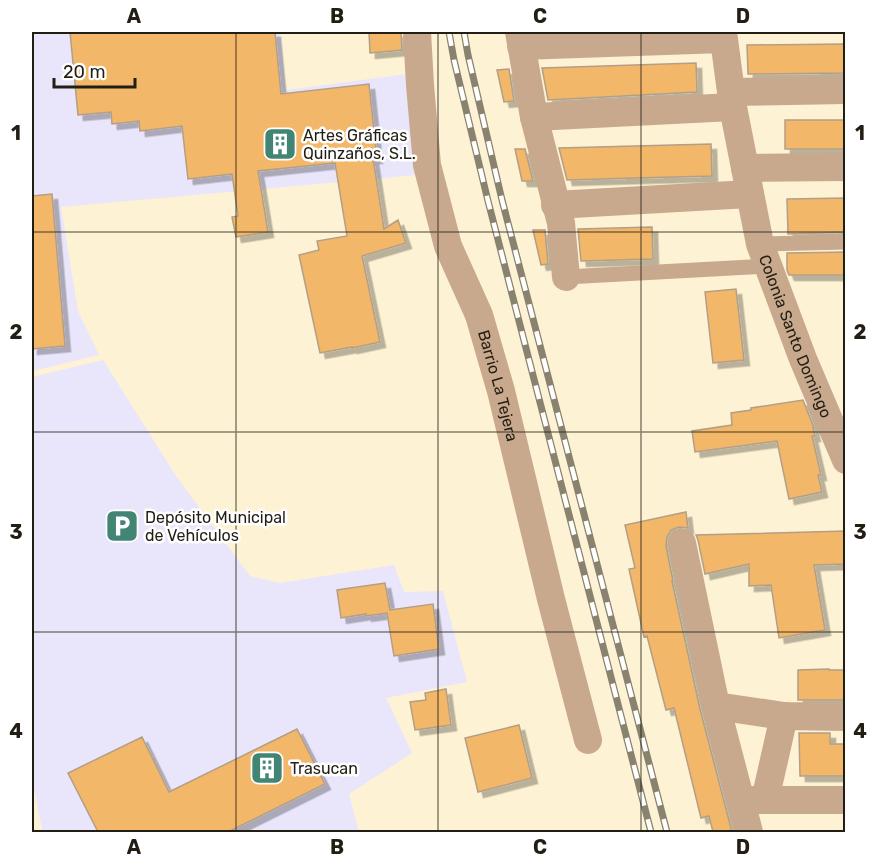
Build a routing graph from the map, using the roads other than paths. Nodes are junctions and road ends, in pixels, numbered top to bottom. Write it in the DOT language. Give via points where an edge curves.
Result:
graph roads {
  1 [pos="417,32"];
  2 [pos="723,35"];
  3 [pos="520,39"];
  4 [pos="846,90"];
  5 [pos="732,100"];
  6 [pos="534,117"];
  7 [pos="846,167"];
  8 [pos="747,181"];
  9 [pos="555,205"];
  10 [pos="846,242"];
  11 [pos="764,255"];
  12 [pos="566,276"];
  13 [pos="846,460"];
  14 [pos="682,543"];
  15 [pos="716,706"];
  16 [pos="784,716"];
  17 [pos="846,717"];
  18 [pos="588,740"];
  19 [pos="753,800"];
  20 [pos="846,800"];
  21 [pos="749,832"];
  1 -- 18 [label="street, Barrio La Tejera" via="427,165 448,246 479,315 501,391"];
  2 -- 3 [label="street, Colonia Santo Domingo"];
  2 -- 5 [label="street, Colonia Santo Domingo"];
  3 -- 6 [label="street, Colonia Santo Domingo"];
  4 -- 5 [label="street"];
  5 -- 6 [label="street"];
  5 -- 8 [label="street, Colonia Santo Domingo"];
  6 -- 9 [label="street, Colonia Santo Domingo"];
  7 -- 8 [label="street"];
  8 -- 9 [label="street"];
  8 -- 11 [label="street, Colonia Santo Domingo"];
  9 -- 12 [label="street, Colonia Santo Domingo" via="561,223"];
  10 -- 11 [label="lane, Colonia Santo Domingo"];
  11 -- 12 [label="lane"];
  11 -- 13 [label="street, Colonia Santo Domingo"];
  14 -- 15 [label="street"];
  15 -- 16 [label="street"];
  15 -- 19 [label="street"];
  16 -- 17 [label="street"];
  16 -- 19 [label="street"];
  19 -- 20 [label="street"];
  19 -- 21 [label="street"];
}
